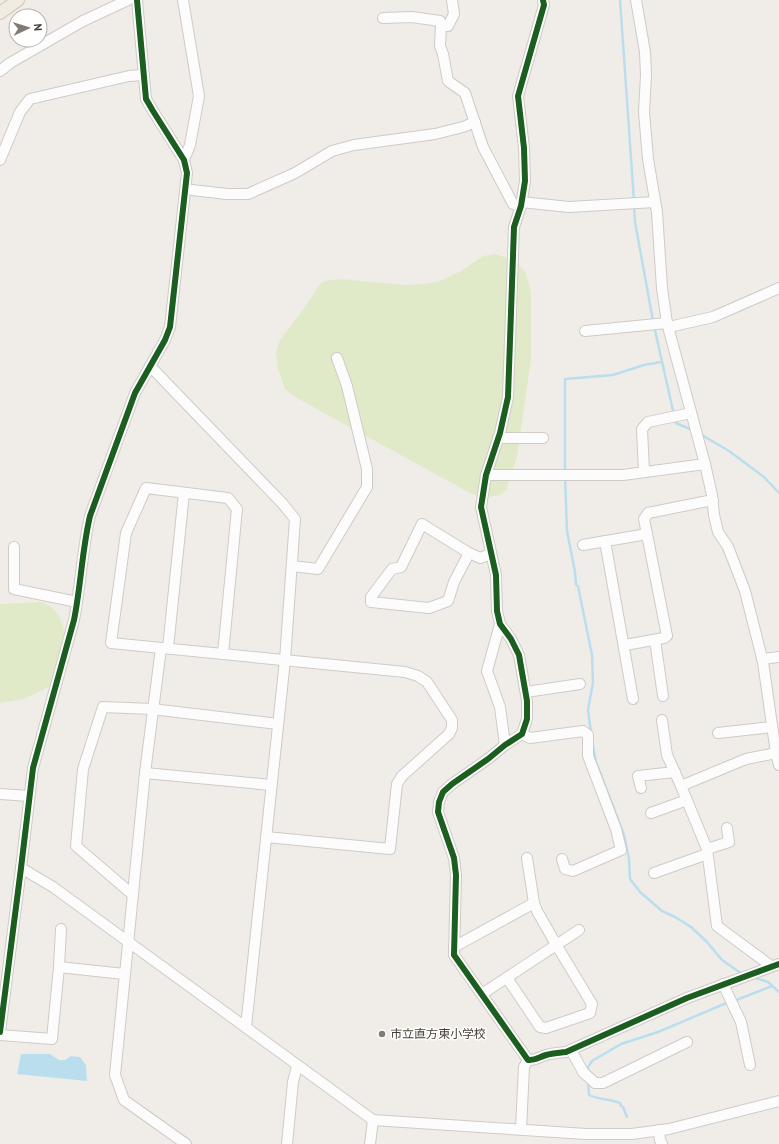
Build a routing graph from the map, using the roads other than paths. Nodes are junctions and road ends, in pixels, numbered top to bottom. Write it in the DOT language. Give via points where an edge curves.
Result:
graph roads {
  1 [pos="18,0"];
  2 [pos="128,0"];
  3 [pos="137,0"];
  4 [pos="183,0"];
  5 [pos="452,0"];
  6 [pos="544,0"];
  7 [pos="636,0"];
  8 [pos="2,5"];
  9 [pos="383,18"];
  10 [pos="441,26"];
  11 [pos="0,71"];
  12 [pos="144,75"];
  13 [pos="475,122"];
  14 [pos="0,160"];
  15 [pos="184,160"];
  16 [pos="192,190"];
  17 [pos="655,202"];
  18 [pos="521,204"];
  19 [pos="779,288"];
  20 [pos="668,325"];
  21 [pos="585,331"];
  22 [pos="337,358"];
  23 [pos="150,366"];
  24 [pos="691,413"];
  25 [pos="498,438"];
  26 [pos="543,438"];
  27 [pos="706,464"];
  28 [pos="644,472"];
  29 [pos="486,475"];
  30 [pos="184,493"];
  31 [pos="713,500"];
  32 [pos="647,534"];
  33 [pos="606,541"];
  34 [pos="583,545"];
  35 [pos="14,547"];
  36 [pos="469,553"];
  37 [pos="491,554"];
  38 [pos="292,566"];
  39 [pos="77,602"];
  40 [pos="500,624"];
  41 [pos="655,640"];
  42 [pos="624,645"];
  43 [pos="164,648"];
  44 [pos="223,654"];
  45 [pos="779,657"];
  46 [pos="285,660"];
  47 [pos="762,660"];
  48 [pos="580,684"];
  49 [pos="526,692"];
  50 [pos="663,696"];
  51 [pos="633,699"];
  52 [pos="152,709"];
  53 [pos="662,720"];
  54 [pos="278,724"];
  55 [pos="772,727"];
  56 [pos="718,733"];
  57 [pos="522,734"];
  58 [pos="505,745"];
  59 [pos="776,753"];
  60 [pos="779,765"];
  61 [pos="675,772"];
  62 [pos="145,773"];
  63 [pos="272,785"];
  64 [pos="681,786"];
  65 [pos="641,788"];
  66 [pos="0,794"];
  67 [pos="29,796"];
  68 [pos="687,800"];
  69 [pos="651,813"];
  70 [pos="727,828"];
  71 [pos="266,836"];
  72 [pos="707,852"];
  73 [pos="526,858"];
  74 [pos="562,859"];
  75 [pos="21,868"];
  76 [pos="654,873"];
  77 [pos="133,895"];
  78 [pos="534,903"];
  79 [pos="61,929"];
  80 [pos="579,930"];
  81 [pos="129,941"];
  82 [pos="557,946"];
  83 [pos="454,947"];
  84 [pos="775,965"];
  85 [pos="59,967"];
  86 [pos="124,974"];
  87 [pos="507,978"];
  88 [pos="723,984"];
  89 [pos="482,994"];
  90 [pos="246,1027"];
  91 [pos="0,1034"];
  92 [pos="687,1042"];
  93 [pos="571,1050"];
  94 [pos="528,1060"];
  95 [pos="750,1065"];
  96 [pos="297,1066"];
  97 [pos="779,1101"];
  98 [pos="373,1120"];
  99 [pos="521,1129"];
  100 [pos="659,1130"];
  101 [pos="186,1144"];
  102 [pos="287,1144"];
  103 [pos="370,1144"];
  104 [pos="662,1144"];
  1 -- 8 [label="main road"];
  2 -- 11 [label="street" via="83,21"];
  3 -- 12 [label="street"];
  4 -- 15 [label="street" via="199,96 190,144"];
  5 -- 10 [label="street" via="454,14 448,26"];
  6 -- 18 [label="street" via="518,96 525,181"];
  7 -- 17 [label="street" via="645,52 644,112"];
  9 -- 10 [label="street" via="412,17 440,21"];
  10 -- 13 [label="street" via="440,46 448,81 465,94"];
  12 -- 14 [label="street" via="129,76 30,99 20,112"];
  12 -- 15 [label="street" via="146,98"];
  13 -- 16 [label="street" via="435,134 354,145 332,151 295,173 248,194"];
  13 -- 18 [label="street" via="483,147 513,204"];
  15 -- 23 [label="street" via="187,173 186,191 170,328"];
  17 -- 18 [label="street" via="569,207"];
  17 -- 20 [label="street" via="662,288"];
  18 -- 25 [label="street" via="514,227 508,397"];
  19 -- 20 [label="street" via="713,317"];
  20 -- 21 [label="street"];
  20 -- 24 [label="street"];
  22 -- 38 [label="street" via="347,386 367,469 367,487 318,569"];
  23 -- 38 [label="street" via="295,519"];
  23 -- 39 [label="street" via="135,393 90,516"];
  24 -- 27 [label="street"];
  24 -- 28 [label="street" via="648,422 642,429"];
  25 -- 26 [label="street"];
  25 -- 29 [label="street"];
  27 -- 28 [label="street"];
  27 -- 31 [label="street"];
  28 -- 29 [label="street" via="623,475"];
  29 -- 37 [label="street" via="481,508"];
  30 -- 43 [label="street"];
  30 -- 43 [label="street" via="146,488 126,533 111,643"];
  30 -- 44 [label="street" via="228,498 237,508"];
  31 -- 32 [label="street" via="648,513 644,518"];
  31 -- 47 [label="street" via="718,532 728,547 745,591"];
  32 -- 33 [label="street"];
  32 -- 41 [label="street" via="667,636"];
  33 -- 34 [label="street"];
  33 -- 42 [label="street"];
  35 -- 39 [label="street" via="14,589"];
  36 -- 36 [label="street" via="422,524 401,566 392,569 371,597 371,602 429,608 444,603 448,601 454,582"];
  36 -- 37 [label="street" via="480,558"];
  37 -- 40 [label="street" via="496,575"];
  38 -- 46 [label="street"];
  39 -- 67 [label="street" via="33,768"];
  40 -- 49 [label="street" via="519,655"];
  40 -- 58 [label="street" via="487,671 500,707"];
  41 -- 42 [label="street"];
  41 -- 50 [label="street"];
  42 -- 51 [label="street"];
  43 -- 44 [label="street"];
  43 -- 52 [label="street"];
  44 -- 46 [label="street"];
  45 -- 47 [label="street"];
  46 -- 54 [label="street"];
  46 -- 71 [label="street" via="406,672 418,676 427,682 452,720 452,728 449,734 402,776 397,784 390,849"];
  47 -- 55 [label="street"];
  48 -- 49 [label="street"];
  49 -- 57 [label="street" via="527,719"];
  52 -- 54 [label="street"];
  52 -- 62 [label="street"];
  52 -- 77 [label="street" via="103,707 82,768 76,846"];
  53 -- 61 [label="street" via="667,755"];
  54 -- 63 [label="street"];
  55 -- 56 [label="street"];
  55 -- 59 [label="street"];
  57 -- 58 [label="street"];
  57 -- 74 [label="street" via="530,738 583,732 588,735 588,756 616,829 621,850 573,871 565,869"];
  58 -- 83 [label="street" via="452,784 443,792 438,802 438,812 454,858 456,875"];
  59 -- 60 [label="street"];
  59 -- 64 [label="street" via="746,759"];
  61 -- 64 [label="street"];
  61 -- 65 [label="street" via="638,776"];
  62 -- 63 [label="street"];
  62 -- 77 [label="street"];
  63 -- 71 [label="street"];
  64 -- 68 [label="street"];
  66 -- 67 [label="street"];
  67 -- 75 [label="street"];
  68 -- 69 [label="street"];
  68 -- 72 [label="street"];
  70 -- 72 [label="street" via="729,842"];
  71 -- 90 [label="street"];
  72 -- 76 [label="street"];
  72 -- 84 [label="street" via="717,926"];
  73 -- 78 [label="street"];
  75 -- 81 [label="street" via="53,887"];
  75 -- 91 [label="street"];
  77 -- 81 [label="street"];
  78 -- 82 [label="street"];
  78 -- 83 [label="street"];
  79 -- 85 [label="street"];
  80 -- 82 [label="street"];
  81 -- 86 [label="street"];
  81 -- 90 [label="street"];
  82 -- 87 [label="street"];
  82 -- 87 [label="street" via="592,1004 590,1013 546,1028 540,1027"];
  83 -- 89 [label="street" via="454,955"];
  84 -- 88 [label="street"];
  85 -- 86 [label="street"];
  85 -- 91 [label="street" via="52,1039"];
  86 -- 101 [label="street" via="115,1075 124,1100"];
  87 -- 89 [label="street"];
  88 -- 93 [label="street"];
  88 -- 95 [label="street" via="741,1022"];
  89 -- 94 [label="street"];
  90 -- 96 [label="street"];
  92 -- 93 [label="street" via="603,1083 595,1083 583,1072"];
  93 -- 94 [label="street"];
  94 -- 99 [label="street" via="524,1067"];
  96 -- 98 [label="street"];
  96 -- 102 [label="street"];
  97 -- 100 [label="street"];
  98 -- 99 [label="street"];
  98 -- 103 [label="street"];
  99 -- 100 [label="street" via="586,1134 632,1134"];
  100 -- 104 [label="street"];
}
